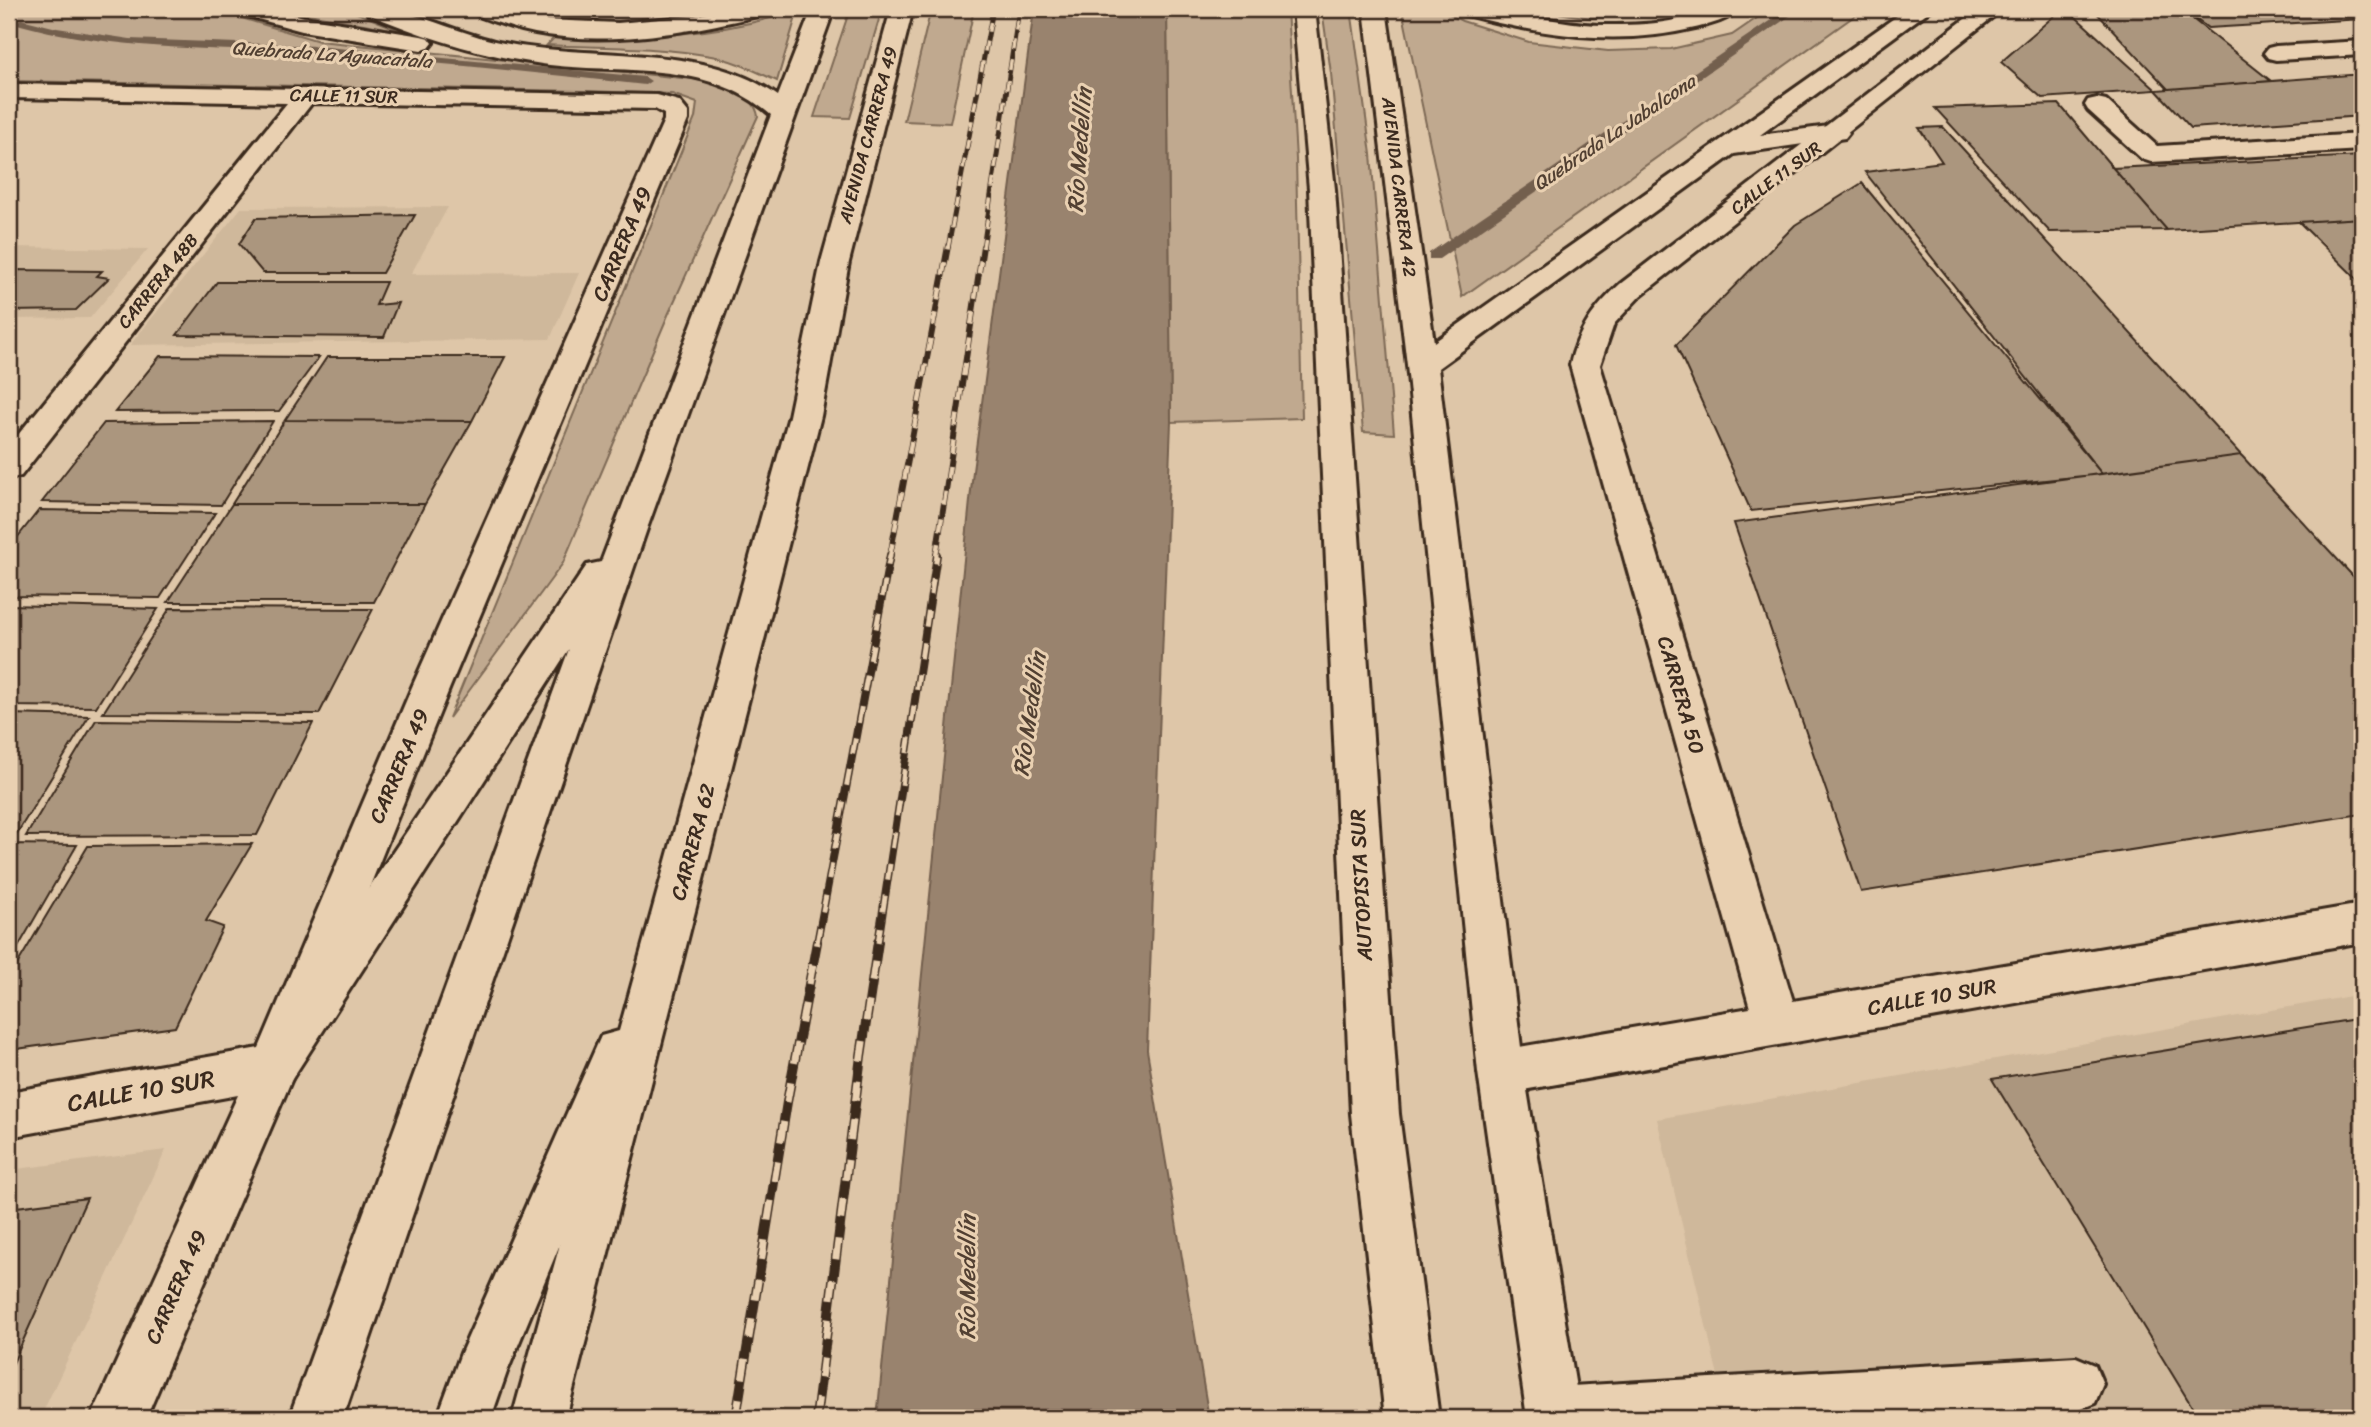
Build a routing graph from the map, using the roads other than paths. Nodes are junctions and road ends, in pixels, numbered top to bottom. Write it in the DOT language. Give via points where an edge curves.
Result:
graph roads {
  1 [pos="248,9"];
  2 [pos="376,9"];
  3 [pos="482,9"];
  4 [pos="757,9"];
  5 [pos="823,9"];
  6 [pos="902,9"];
  7 [pos="1304,9"];
  8 [pos="1375,9"];
  9 [pos="1471,9"];
  10 [pos="1727,9"];
  11 [pos="1921,9"];
  12 [pos="1992,9"];
  13 [pos="2362,47"];
  14 [pos="519,53"];
  15 [pos="2276,53"];
  16 [pos="9,91"];
  17 [pos="306,95"];
  18 [pos="2097,105"];
  19 [pos="676,112"];
  20 [pos="785,114"];
  21 [pos="1836,132"];
  22 [pos="2362,142"];
  23 [pos="1725,148"];
  24 [pos="835,262"];
  25 [pos="1422,365"];
  26 [pos="1586,365"];
  27 [pos="9,468"];
  28 [pos="631,526"];
  29 [pos="671,923"];
  30 [pos="2362,923"];
  31 [pos="1777,1024"];
  32 [pos="274,1068"];
  33 [pos="1501,1072"];
  34 [pos="9,1114"];
  35 [pos="2076,1384"];
  36 [pos="1897,1407"];
  37 [pos="1554,1416"];
  38 [pos="118,1418"];
  39 [pos="316,1418"];
  40 [pos="464,1418"];
  41 [pos="538,1418"];
  42 [pos="1412,1418"];
  1 -- 14 [label="main road" via="332,30"];
  2 -- 14 [label="main road" via="457,39"];
  3 -- 4 [label="main road" via="538,26 607,30 675,26"];
  5 -- 20 [label="main road"];
  6 -- 24 [label="main road, AVENIDA CARRERA 49"];
  7 -- 42 [label="main road, AUTOPISTA SUR" via="1322,189 1375,1114"];
  8 -- 25 [label="main road, AVENIDA CARRERA 42"];
  9 -- 10 [label="main road" via="1510,21 1580,31 1634,31 1686,24"];
  11 -- 23 [label="main road"];
  12 -- 21 [label="main road, CALLE 11 SUR"];
  13 -- 15 [label="main road"];
  14 -- 20 [label="main road" via="701,69 755,90"];
  16 -- 17 [label="main road, CALLE 11 SUR"];
  17 -- 19 [label="main road, CALLE 11 SUR" via="657,102"];
  17 -- 27 [label="main road, CARRERA 48B"];
  18 -- 22 [label="main road" via="2151,154"];
  19 -- 32 [label="main road, CARRERA 49"];
  20 -- 28 [label="main road"];
  21 -- 23 [label="main road"];
  21 -- 26 [label="main road, CALLE 11 SUR" via="1605,313 1591,333"];
  23 -- 25 [label="main road"];
  24 -- 29 [label="main road, CARRERA 62" via="806,416"];
  25 -- 33 [label="main road"];
  26 -- 31 [label="main road, CARRERA 50"];
  28 -- 32 [label="main road"];
  28 -- 39 [label="main road"];
  29 -- 40 [label="main road"];
  29 -- 41 [label="main road, CARRERA 62"];
  30 -- 31 [label="main road, CALLE 10 SUR"];
  31 -- 33 [label="main road, CALLE 10 SUR"];
  32 -- 34 [label="main road, CALLE 10 SUR"];
  32 -- 38 [label="main road, CARRERA 49"];
  33 -- 37 [label="main road"];
  35 -- 36 [label="main road"];
  36 -- 37 [label="main road"];
}
